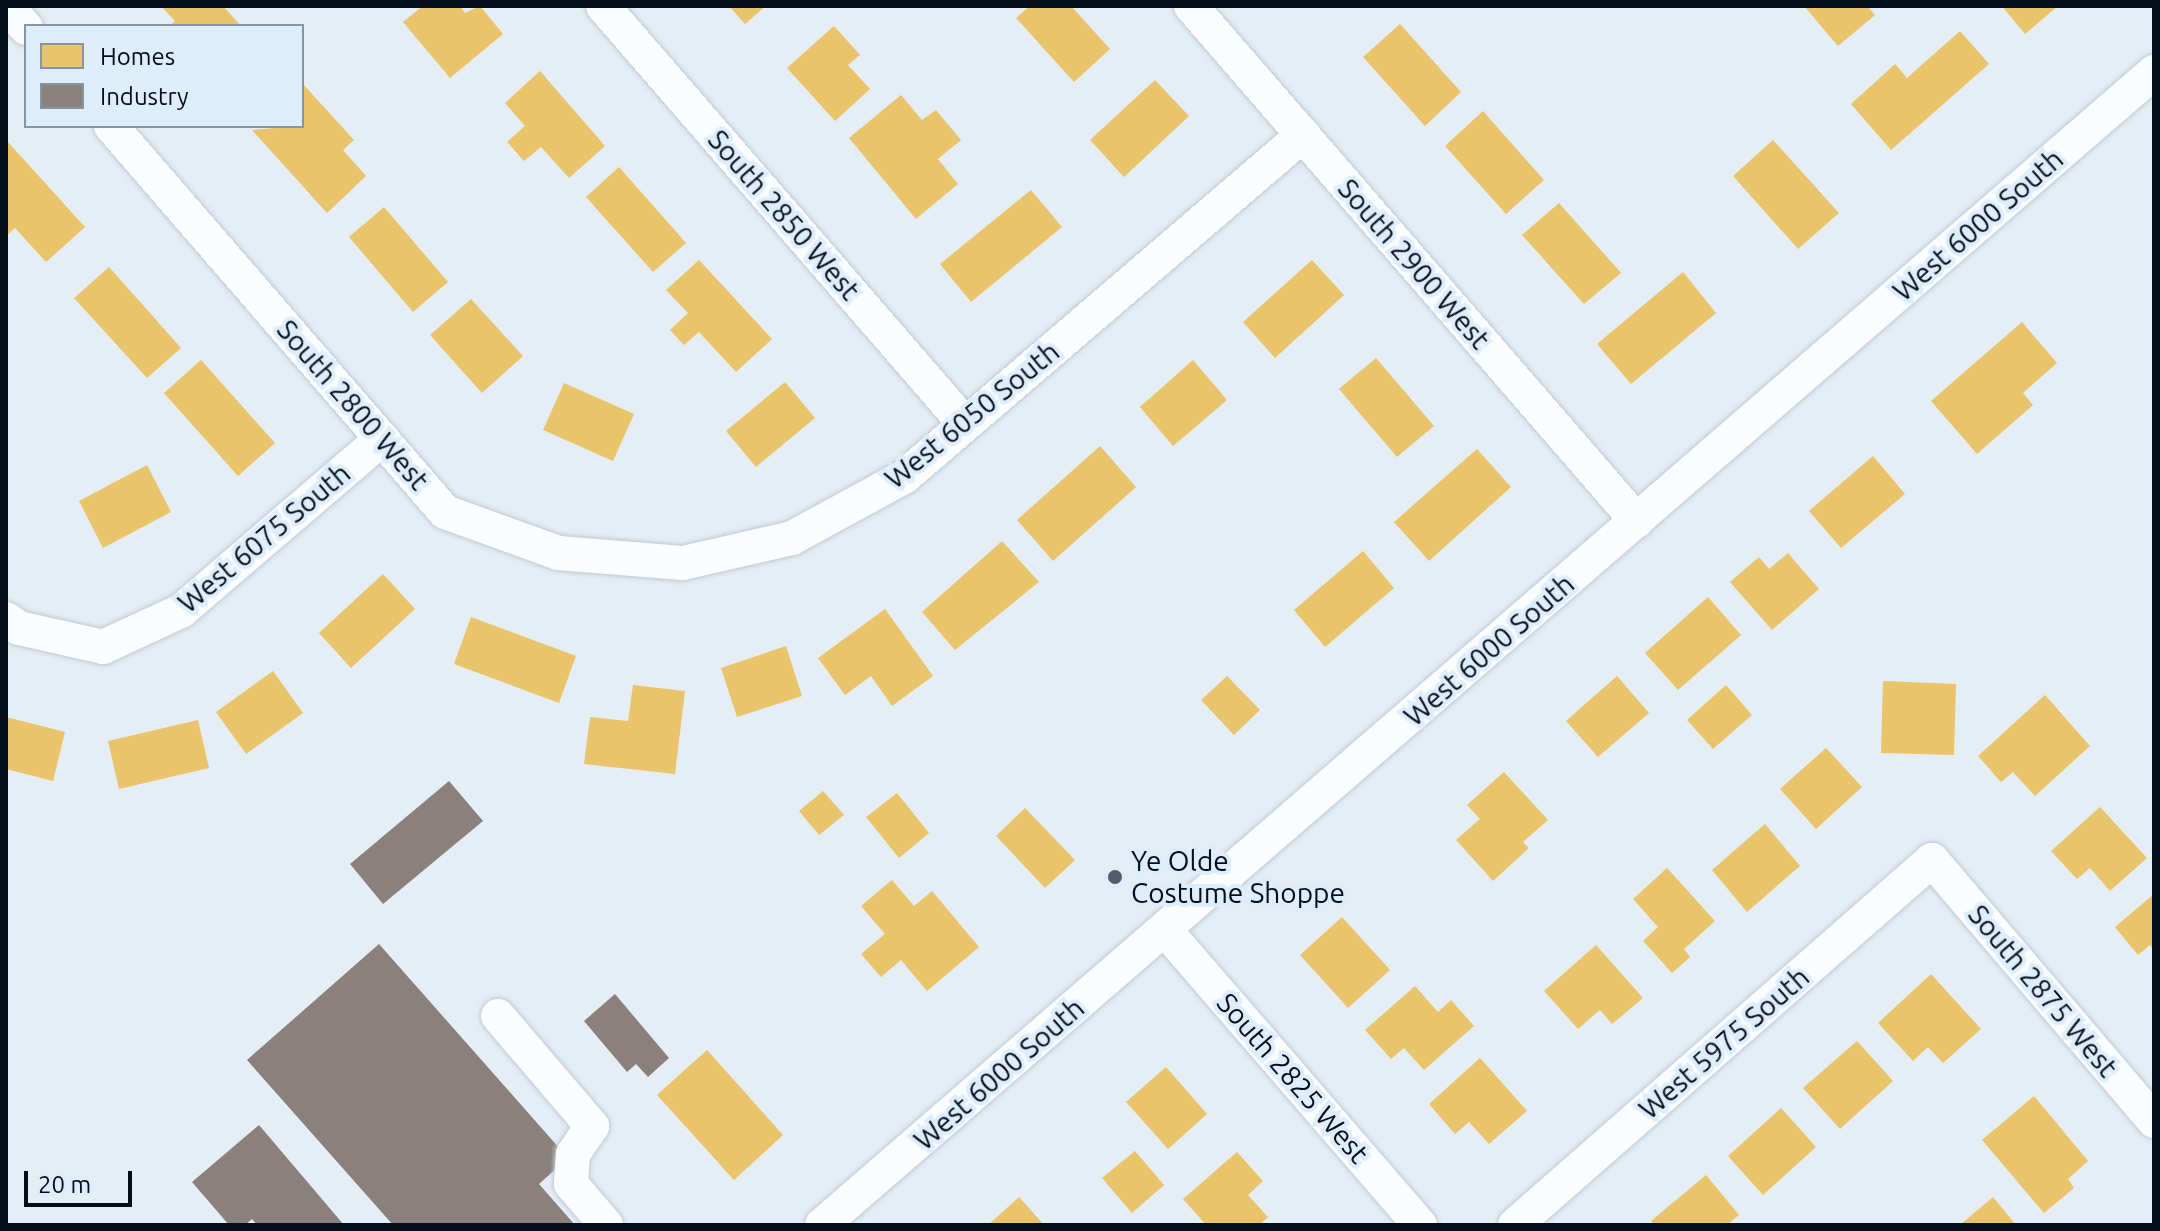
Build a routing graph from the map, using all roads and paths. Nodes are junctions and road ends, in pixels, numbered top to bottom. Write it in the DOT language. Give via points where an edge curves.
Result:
graph roads {
  1 [pos="7,6"];
  2 [pos="603,6"];
  3 [pos="1191,6"];
  4 [pos="24,26"];
  5 [pos="2154,72"];
  6 [pos="113,128"];
  7 [pos="1303,135"];
  8 [pos="965,424"];
  9 [pos="382,439"];
  10 [pos="445,512"];
  11 [pos="1637,521"];
  12 [pos="6,619"];
  13 [pos="1932,860"];
  14 [pos="1166,931"];
  15 [pos="498,1016"];
  16 [pos="2154,1121"];
  17 [pos="830,1222"];
  18 [pos="606,1225"];
  19 [pos="1420,1225"];
  20 [pos="1515,1225"];
  1 -- 4 [label="street"];
  2 -- 8 [label="street, South 2850 West"];
  3 -- 7 [label="street, South 2900 West"];
  5 -- 11 [label="street, West 6000 South"];
  6 -- 9 [label="street, South 2800 West"];
  7 -- 8 [label="street, West 6050 South"];
  7 -- 11 [label="street, South 2900 West"];
  8 -- 10 [label="street, West 6050 South" via="904,477 792,538 683,563 558,553"];
  9 -- 10 [label="street, South 2800 West"];
  9 -- 12 [label="street, West 6075 South" via="181,611 103,647 19,628"];
  11 -- 14 [label="street, West 6000 South"];
  13 -- 16 [label="street, South 2875 West"];
  13 -- 20 [label="street, West 5975 South"];
  14 -- 17 [label="street, West 6000 South"];
  14 -- 19 [label="street, South 2825 West"];
  15 -- 18 [label="street" via="592,1126 573,1154 571,1184"];
}
